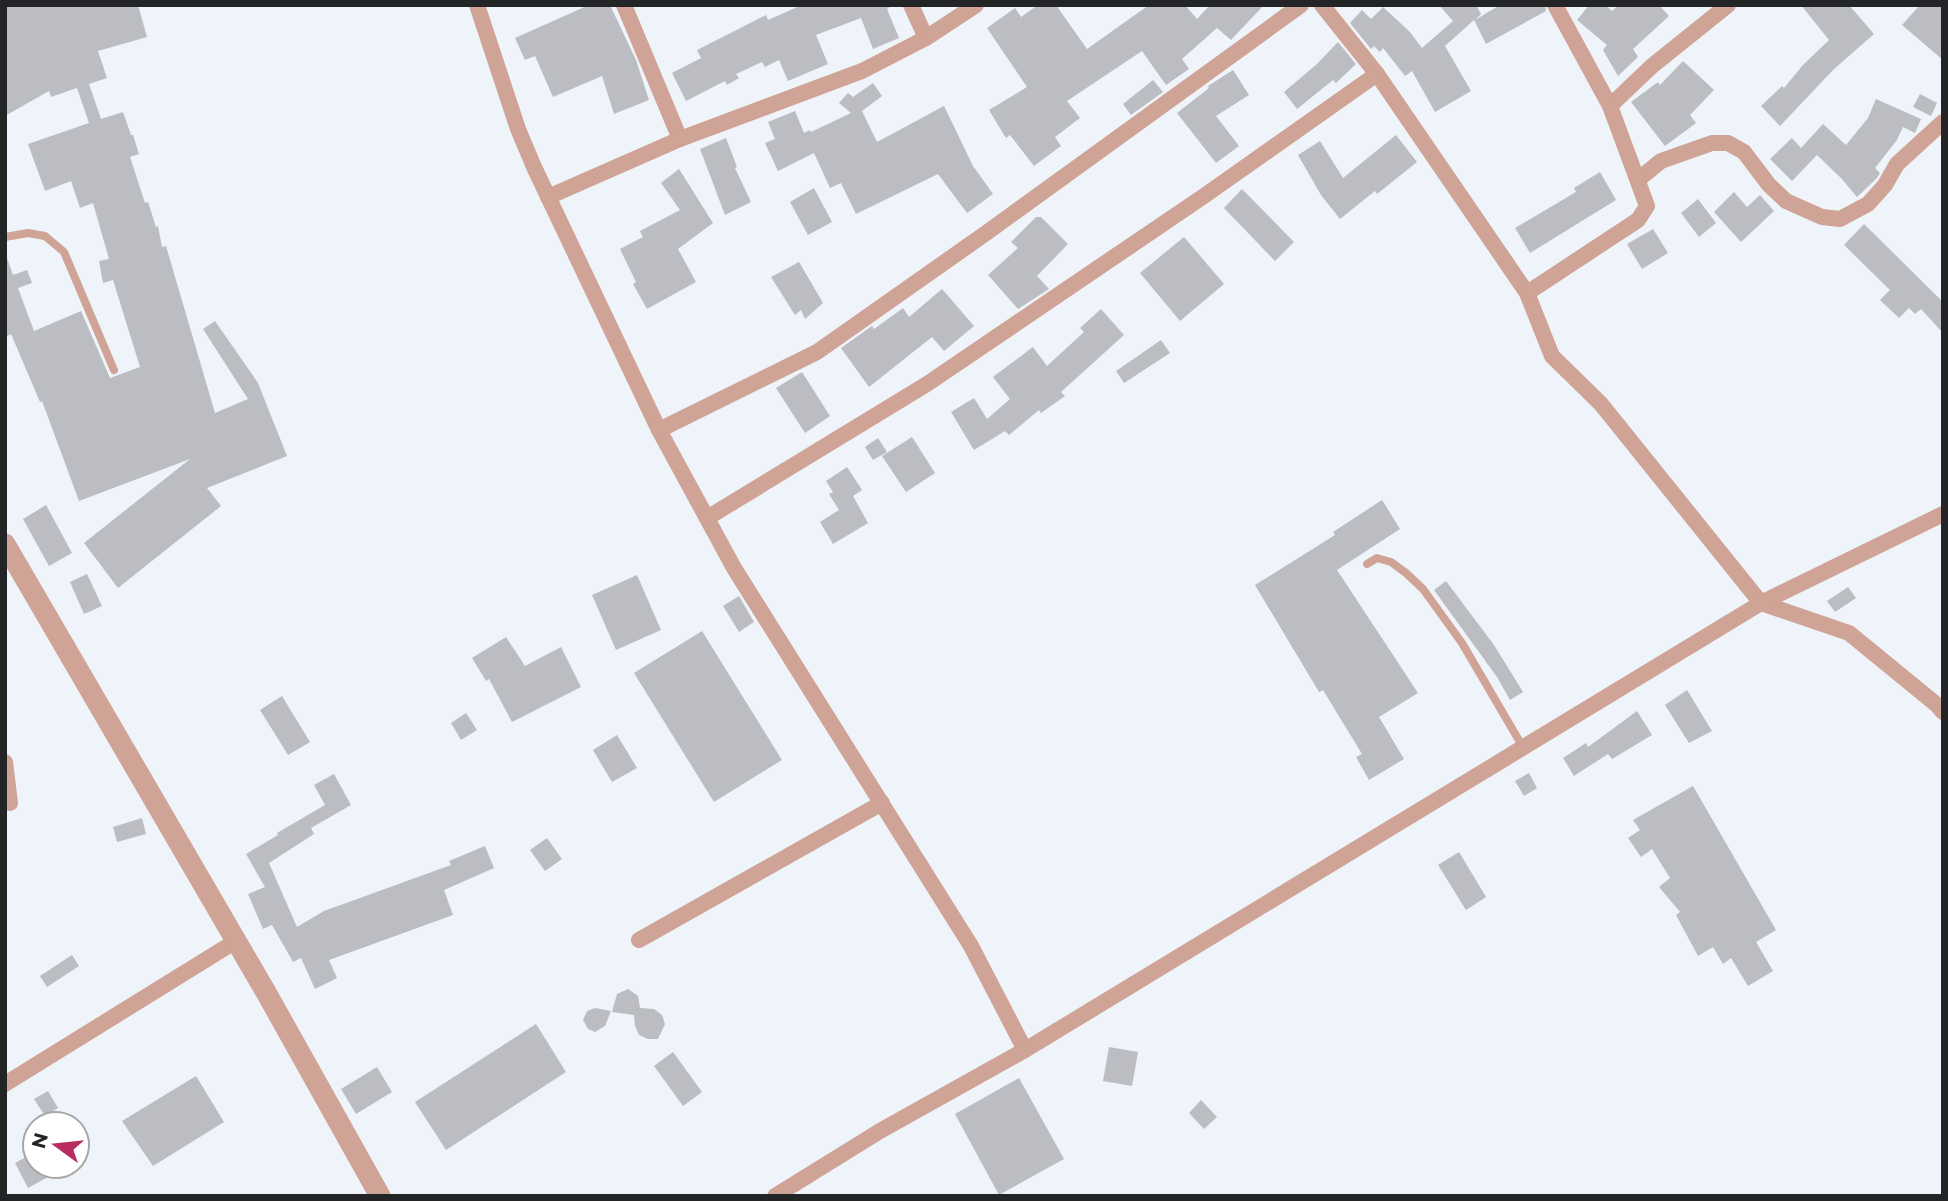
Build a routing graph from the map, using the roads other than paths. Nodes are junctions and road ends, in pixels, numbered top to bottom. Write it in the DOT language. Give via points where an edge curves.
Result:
graph roads {
  1 [pos="477,5"];
  2 [pos="624,5"];
  3 [pos="911,5"];
  4 [pos="976,5"];
  5 [pos="1301,5"];
  6 [pos="1322,5"];
  7 [pos="1555,5"];
  8 [pos="1728,5"];
  9 [pos="926,38"];
  10 [pos="1377,74"];
  11 [pos="1609,106"];
  12 [pos="1943,122"];
  13 [pos="680,139"];
  14 [pos="1639,179"];
  15 [pos="548,197"];
  16 [pos="5,237"];
  17 [pos="1527,293"];
  18 [pos="114,370"];
  19 [pos="659,430"];
  20 [pos="1943,514"];
  21 [pos="706,518"];
  22 [pos="5,544"];
  23 [pos="1367,565"];
  24 [pos="1761,603"];
  25 [pos="1943,712"];
  26 [pos="1524,749"];
  27 [pos="5,762"];
  28 [pos="10,803"];
  29 [pos="882,803"];
  30 [pos="639,940"];
  31 [pos="236,941"];
  32 [pos="1025,1050"];
  33 [pos="5,1084"];
  34 [pos="380,1196"];
  35 [pos="775,1196"];
  1 -- 15 [label="street" via="518,129"];
  2 -- 13 [label="street"];
  3 -- 9 [label="street"];
  4 -- 9 [label="street"];
  5 -- 19 [label="street" via="817,352"];
  6 -- 10 [label="street"];
  7 -- 11 [label="street"];
  8 -- 11 [label="street"];
  9 -- 13 [label="street" via="862,71"];
  10 -- 17 [label="street"];
  10 -- 21 [label="street" via="927,384"];
  11 -- 14 [label="street"];
  12 -- 14 [label="street" via="1897,164 1867,204 1840,219 1822,217 1786,201 1744,152 1728,143 1712,143 1661,161"];
  13 -- 15 [label="street"];
  14 -- 17 [label="street" via="1647,206 1638,220"];
  15 -- 19 [label="street"];
  16 -- 18 [label="lane" via="45,236 64,252"];
  17 -- 24 [label="street" via="1552,356 1601,404"];
  19 -- 21 [label="street"];
  20 -- 24 [label="street"];
  21 -- 29 [label="street"];
  22 -- 31 [label="street"];
  23 -- 26 [label="lane" via="1377,558 1391,562 1423,589 1462,643"];
  24 -- 25 [label="street" via="1849,633"];
  24 -- 26 [label="street"];
  26 -- 32 [label="street"];
  27 -- 28 [label="street"];
  29 -- 30 [label="street"];
  29 -- 32 [label="street" via="971,946"];
  31 -- 33 [label="street"];
  31 -- 34 [label="street"];
  32 -- 35 [label="street"];
}
